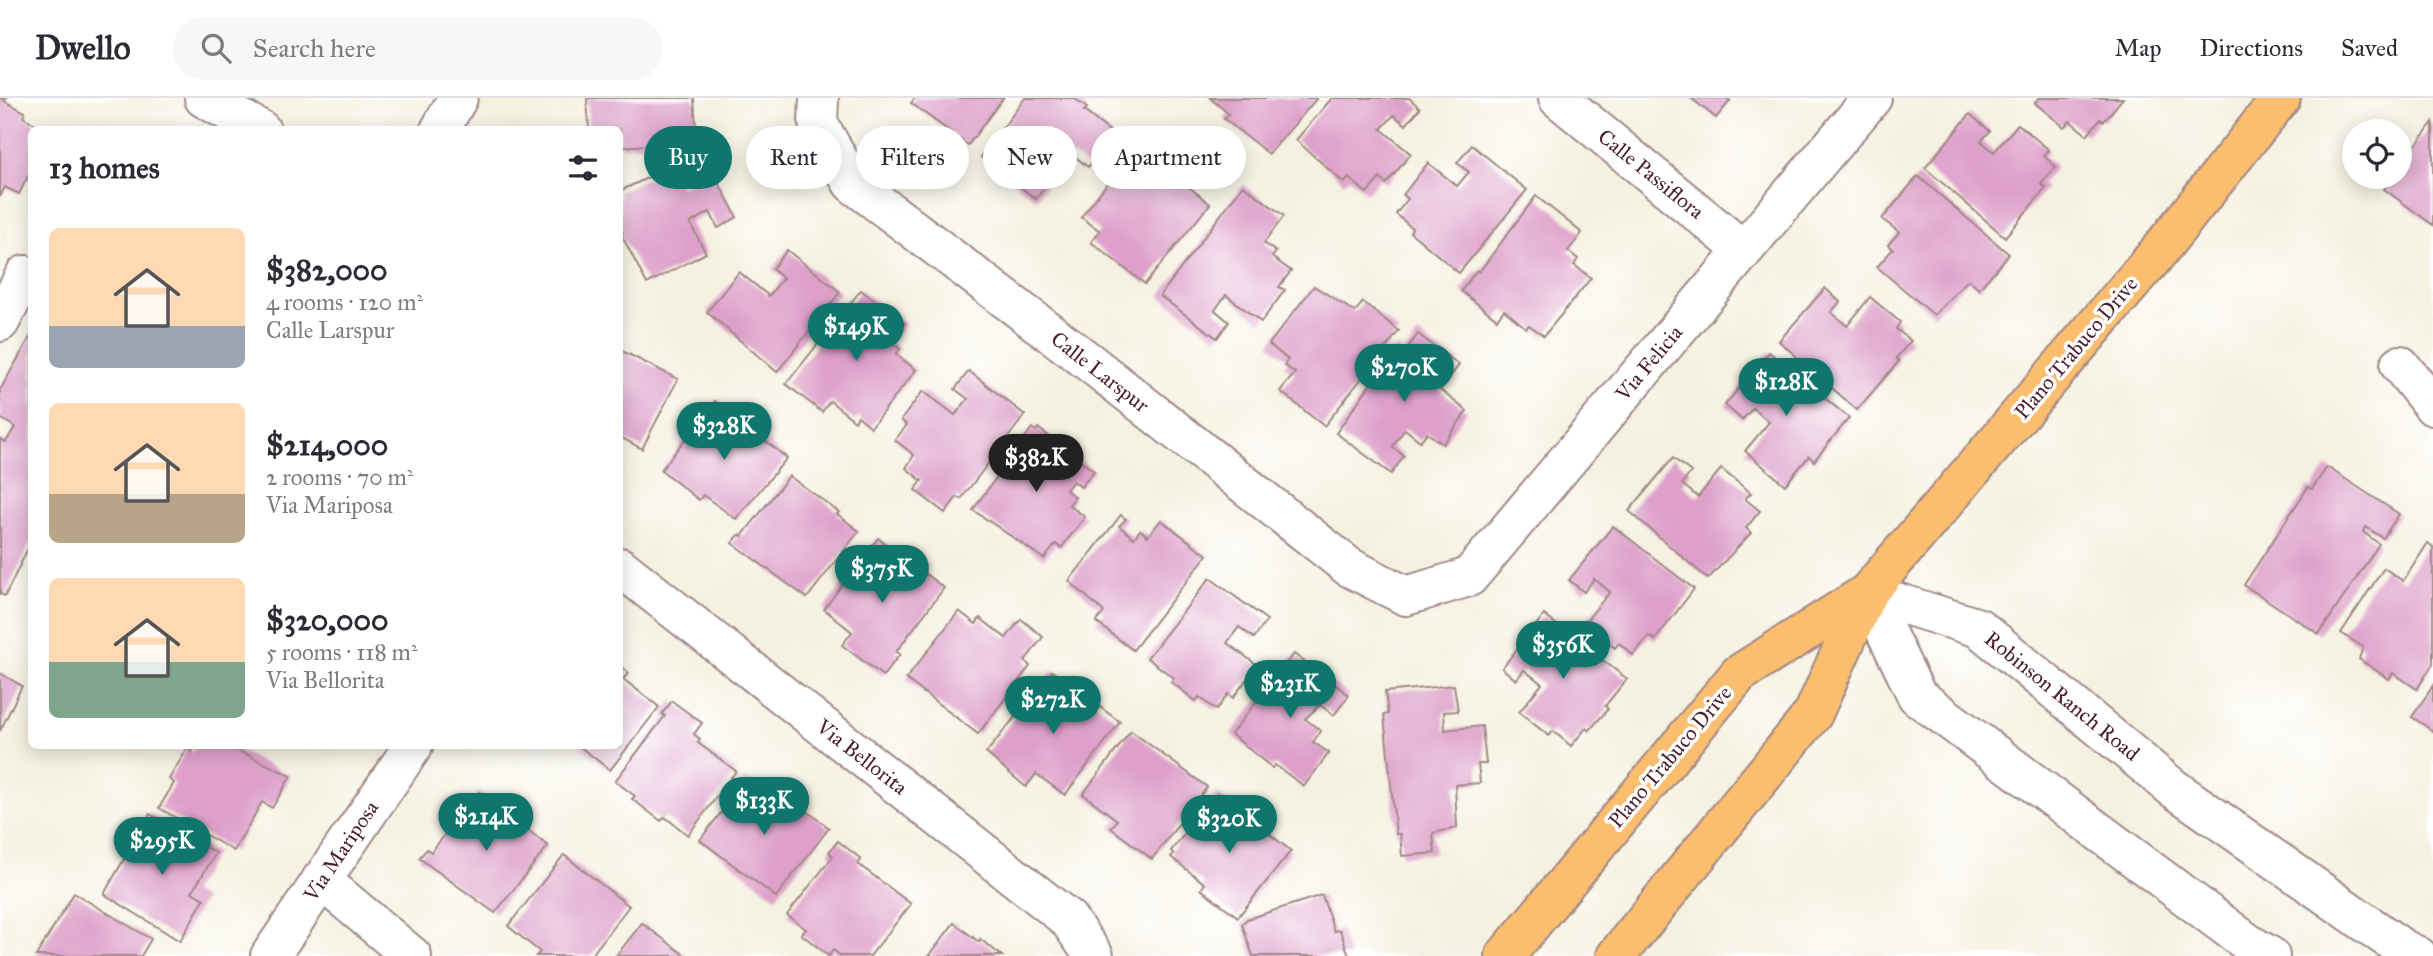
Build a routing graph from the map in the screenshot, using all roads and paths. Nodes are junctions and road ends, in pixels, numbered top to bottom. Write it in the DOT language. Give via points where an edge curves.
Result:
graph roads {
  1 [pos="204,98"];
  2 [pos="458,98"];
  3 [pos="1558,98"];
  4 [pos="1872,98"];
  5 [pos="2281,98"];
  6 [pos="818,111"];
  7 [pos="254,126"];
  8 [pos="442,126"];
  9 [pos="1743,250"];
  10 [pos="19,272"];
  11 [pos="0,322"];
  12 [pos="2400,365"];
  13 [pos="2433,406"];
  14 [pos="623,569"];
  15 [pos="1867,593"];
  16 [pos="1406,596"];
  17 [pos="410,749"];
  18 [pos="321,880"];
  19 [pos="270,956"];
  20 [pos="412,956"];
  21 [pos="1094,956"];
  22 [pos="1505,956"];
  23 [pos="1616,956"];
  24 [pos="2270,956"];
  25 [pos="2418,956"];
  1 -- 7 [label="street"];
  2 -- 8 [label="street"];
  3 -- 9 [label="street, Calle Passiflora"];
  4 -- 9 [label="street, Via Felicia"];
  5 -- 15 [label="main road, Plano Trabuco Drive" via="2155,256"];
  6 -- 16 [label="street, Calle Larspur" via="852,183 1349,567"];
  9 -- 16 [label="street, Via Felicia" via="1469,577"];
  10 -- 11 [label="street"];
  12 -- 13 [label="street"];
  14 -- 21 [label="street, Via Bellorita" via="1068,919"];
  15 -- 22 [label="main road, Plano Trabuco Drive" via="1739,674"];
  15 -- 23 [label="main road, Plano Trabuco Drive" via="1813,714"];
  15 -- 24 [label="street" via="1917,696"];
  15 -- 25 [label="street, Robinson Ranch Road" via="1979,628 2173,788"];
  17 -- 18 [label="street, Via Mariposa"];
  18 -- 19 [label="street, Via Mariposa"];
  18 -- 20 [label="street"];
}
